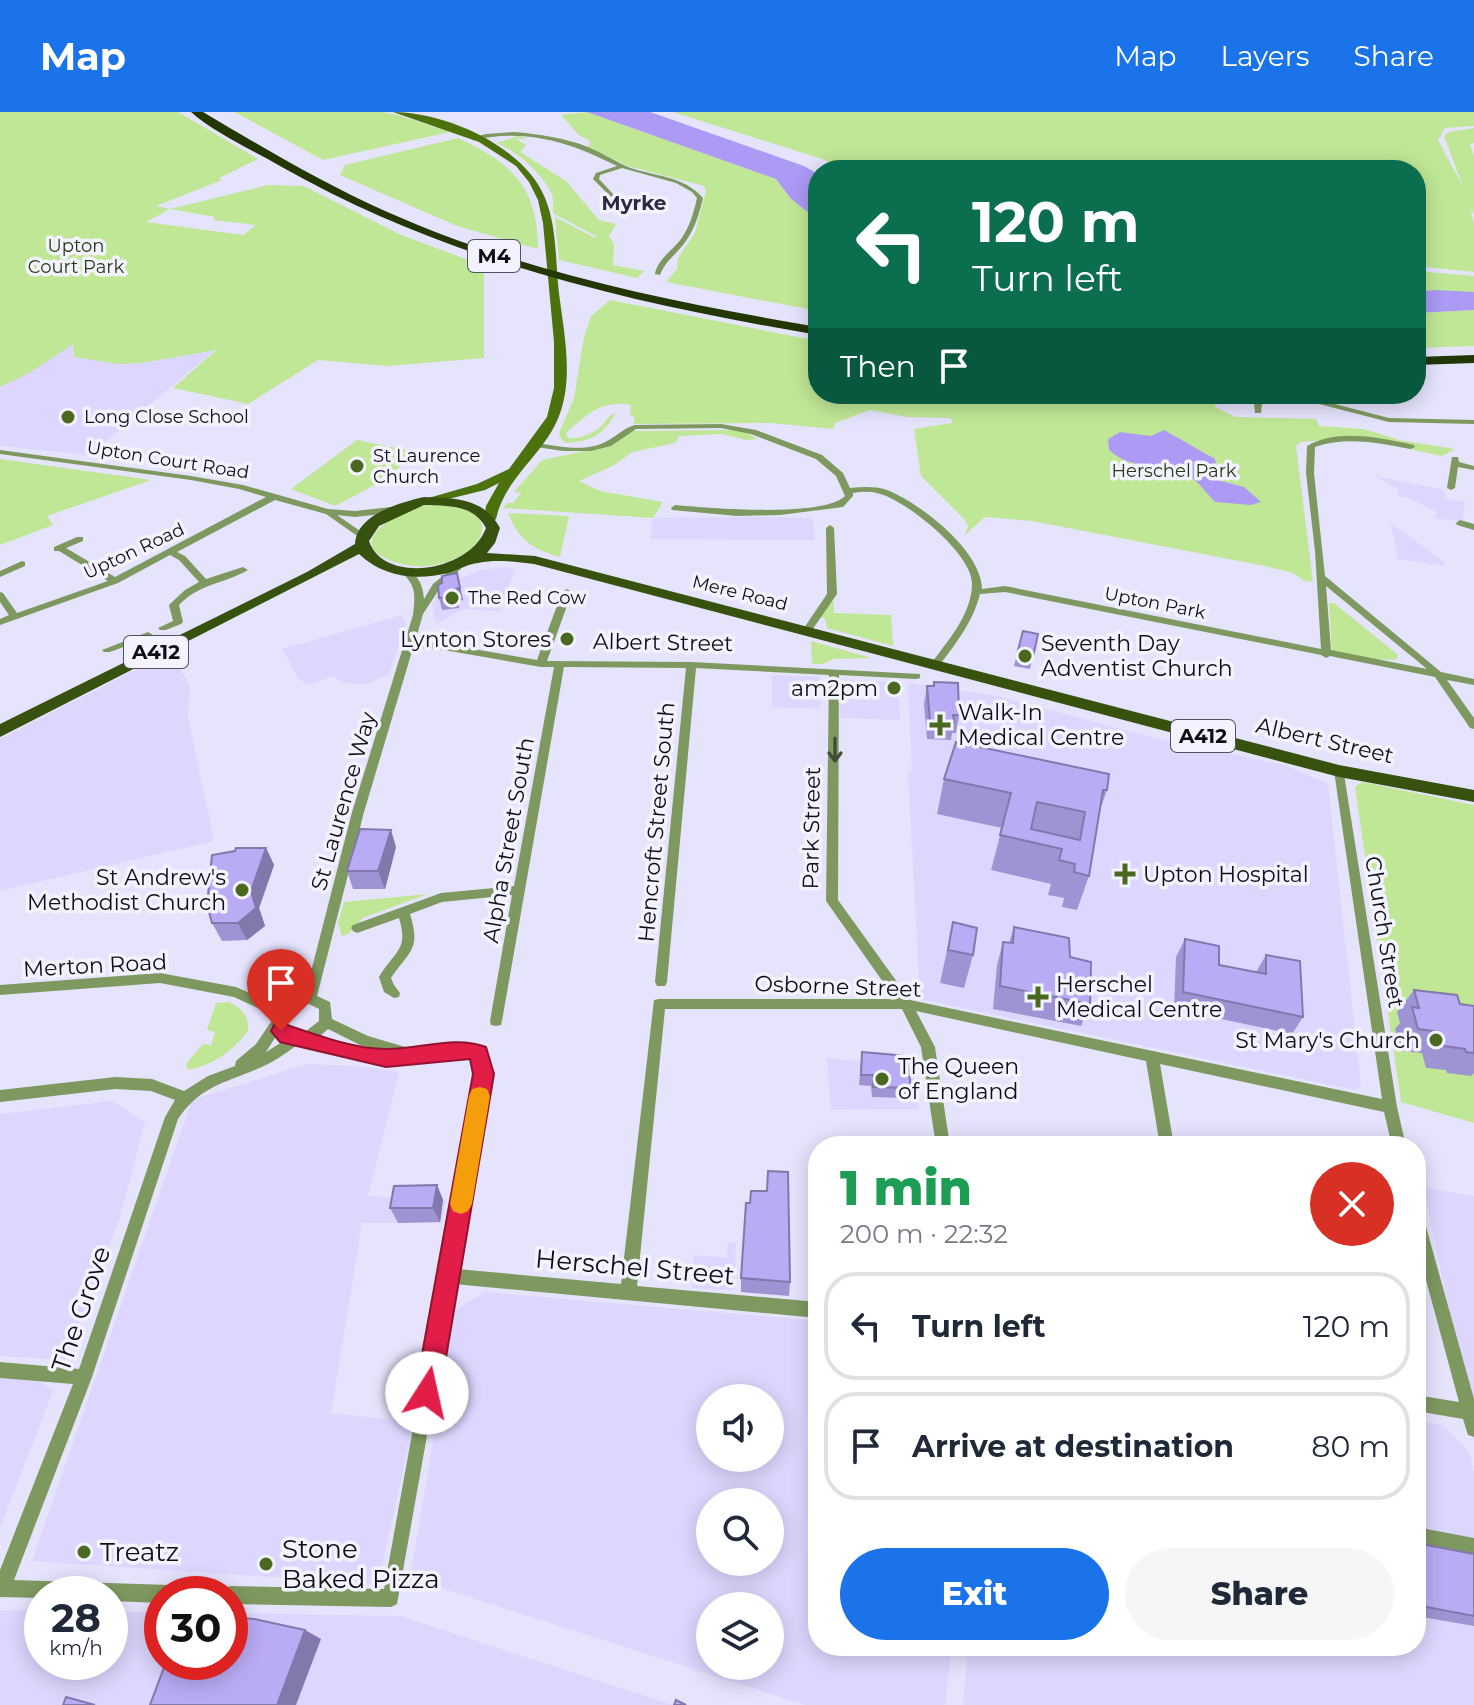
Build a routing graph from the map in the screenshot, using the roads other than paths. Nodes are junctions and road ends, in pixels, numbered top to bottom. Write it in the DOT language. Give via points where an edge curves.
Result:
graph roads {
  1 [pos="196,112"];
  2 [pos="217,112"];
  3 [pos="397,112"];
  4 [pos="473,138"];
  5 [pos="621,166"];
  6 [pos="611,195"];
  7 [pos="658,274"];
  8 [pos="808,319"];
  9 [pos="808,329"];
  10 [pos="1474,359"];
  11 [pos="1426,361"];
  12 [pos="1474,371"];
  13 [pos="1426,373"];
  14 [pos="1258,404"];
  15 [pos="1327,404"];
  16 [pos="1258,411"];
  17 [pos="1474,422"];
  18 [pos="536,445"];
  19 [pos="1411,447"];
  20 [pos="0,452"];
  21 [pos="1474,468"];
  22 [pos="516,470"];
  23 [pos="1451,488"];
  24 [pos="848,491"];
  25 [pos="275,496"];
  26 [pos="424,501"];
  27 [pos="675,508"];
  28 [pos="391,510"];
  29 [pos="327,512"];
  30 [pos="492,523"];
  31 [pos="1460,523"];
  32 [pos="1474,527"];
  33 [pos="830,528"];
  34 [pos="80,539"];
  35 [pos="363,541"];
  36 [pos="173,553"];
  37 [pos="535,560"];
  38 [pos="466,561"];
  39 [pos="22,564"];
  40 [pos="380,564"];
  41 [pos="243,570"];
  42 [pos="405,571"];
  43 [pos="0,574"];
  44 [pos="312,575"];
  45 [pos="1321,577"];
  46 [pos="115,581"];
  47 [pos="204,582"];
  48 [pos="567,592"];
  49 [pos="977,592"];
  50 [pos="0,595"];
  51 [pos="418,615"];
  52 [pos="15,617"];
  53 [pos="0,622"];
  54 [pos="163,628"];
  55 [pos="807,631"];
  56 [pos="148,635"];
  57 [pos="120,645"];
  58 [pos="410,645"];
  59 [pos="107,650"];
  60 [pos="1326,655"];
  61 [pos="133,663"];
  62 [pos="541,664"];
  63 [pos="559,665"];
  64 [pos="691,665"];
  65 [pos="935,665"];
  66 [pos="834,672"];
  67 [pos="1436,672"];
  68 [pos="916,676"];
  69 [pos="1474,682"];
  70 [pos="1474,726"];
  71 [pos="0,731"];
  72 [pos="1339,771"];
  73 [pos="1474,796"];
  74 [pos="519,890"];
  75 [pos="403,912"];
  76 [pos="357,928"];
  77 [pos="661,982"];
  78 [pos="0,990"];
  79 [pos="394,993"];
  80 [pos="310,999"];
  81 [pos="906,1004"];
  82 [pos="280,1018"];
  83 [pos="325,1021"];
  84 [pos="496,1021"];
  85 [pos="301,1038"];
  86 [pos="418,1055"];
  87 [pos="1152,1056"];
  88 [pos="233,1072"];
  89 [pos="0,1096"];
  90 [pos="182,1097"];
  91 [pos="1390,1107"];
  92 [pos="941,1136"];
  93 [pos="1165,1136"];
  94 [pos="1397,1136"];
  95 [pos="1426,1251"];
  96 [pos="448,1276"];
  97 [pos="628,1294"];
  98 [pos="808,1309"];
  99 [pos="0,1370"];
  100 [pos="84,1377"];
  101 [pos="1426,1406"];
  102 [pos="1473,1418"];
  103 [pos="1426,1538"];
  104 [pos="1474,1547"];
  105 [pos="1,1588"];
  106 [pos="144,1593"];
  107 [pos="248,1595"];
  1 -- 9 [label="highway, M4" via="362,205 466,247 615,290"];
  2 -- 8 [label="highway, M4" via="372,198 479,240 657,290"];
  3 -- 4 [label="main road"];
  4 -- 5 [label="street" via="512,133 584,148"];
  4 -- 18 [label="main road" via="504,154 531,180 542,201 560,354 552,419"];
  5 -- 6 [label="street" via="596,179"];
  5 -- 7 [label="street" via="692,187 700,198 688,238"];
  10 -- 11 [label="highway"];
  12 -- 13 [label="highway"];
  14 -- 16 [label="street"];
  15 -- 17 [label="street" via="1389,420"];
  18 -- 22 [label="main road"];
  18 -- 24 [label="street" via="590,449 635,427 739,428 819,457 840,475"];
  19 -- 45 [label="street" via="1357,438 1311,446"];
  20 -- 25 [label="street, Upton Court Road" via="160,473"];
  21 -- 23 [label="street" via="1455,461"];
  22 -- 26 [label="main road" via="481,487"];
  22 -- 30 [label="main road" via="494,500"];
  24 -- 27 [label="street" via="840,505 780,512"];
  24 -- 49 [label="street" via="883,492 910,507 969,560"];
  25 -- 29 [label="street, Upton Court Road"];
  25 -- 36 [label="street, Upton Road"];
  26 -- 28 [label="main road"];
  26 -- 30 [label="main road" via="458,502 483,511"];
  28 -- 29 [label="street, Upton Court Road"];
  28 -- 35 [label="main road" via="377,518"];
  29 -- 35 [label="street, Upton Court Road"];
  30 -- 37 [label="main road, A412" via="507,543"];
  30 -- 38 [label="main road" via="488,544"];
  31 -- 32 [label="street"];
  33 -- 55 [label="street" via="832,594"];
  34 -- 46 [label="street" via="57,550"];
  35 -- 40 [label="main road" via="368,556"];
  35 -- 44 [label="main road, A412"];
  36 -- 46 [label="street, Upton Road"];
  36 -- 47 [label="street"];
  37 -- 38 [label="main road, A412" via="498,556"];
  37 -- 55 [label="main road, Mere Road / A412"];
  38 -- 42 [label="main road"];
  38 -- 51 [label="street, St Laurence Way" via="436,586"];
  39 -- 43 [label="street"];
  40 -- 42 [label="main road"];
  40 -- 44 [label="main road, A412"];
  41 -- 47 [label="street"];
  42 -- 51 [label="street, St Laurence Way" via="419,586"];
  44 -- 61 [label="main road, A412"];
  45 -- 60 [label="street"];
  45 -- 67 [label="street, Upton Park"];
  46 -- 52 [label="street, Upton Road"];
  47 -- 54 [label="street" via="182,595 174,605 178,622"];
  48 -- 62 [label="street"];
  49 -- 60 [label="street, Upton Park" via="1005,589"];
  49 -- 65 [label="street" via="962,628"];
  50 -- 52 [label="street"];
  51 -- 58 [label="street, St Laurence Way"];
  52 -- 53 [label="street, Upton Road"];
  55 -- 65 [label="main road, Mere Road / A412"];
  56 -- 57 [label="street"];
  57 -- 59 [label="street"];
  57 -- 61 [label="street"];
  58 -- 62 [label="street, Albert Street"];
  58 -- 80 [label="street, St Laurence Way" via="358,812"];
  60 -- 67 [label="street, Upton Park"];
  61 -- 71 [label="main road, A412"];
  62 -- 63 [label="street, Albert Street"];
  63 -- 64 [label="street, Albert Street"];
  63 -- 74 [label="street, Alpha Street South"];
  64 -- 66 [label="street, Albert Street"];
  64 -- 77 [label="street, Hencroft Street South"];
  65 -- 72 [label="main road, Albert Street / A412"];
  66 -- 68 [label="street, Albert Street"];
  66 -- 81 [label="street, Park Street, one-way" via="832,901"];
  67 -- 69 [label="street, Upton Park"];
  67 -- 70 [label="street"];
  72 -- 73 [label="main road, Albert Street / A412"];
  72 -- 91 [label="street, Church Street"];
  74 -- 75 [label="street" via="441,898"];
  74 -- 84 [label="street, Alpha Street South"];
  75 -- 76 [label="street"];
  75 -- 79 [label="street" via="409,945 385,977"];
  78 -- 82 [label="street, Merton Road" via="160,978 236,992"];
  80 -- 82 [label="street" via="289,1005"];
  80 -- 83 [label="street" via="325,1006"];
  81 -- 87 [label="street, Osborne Street"];
  81 -- 92 [label="street, Park Street" via="928,1047"];
  81 -- 97 [label="street, Osborne Street" via="659,1004"];
  82 -- 85 [label="street" via="281,1031"];
  82 -- 88 [label="street" via="261,1048"];
  83 -- 85 [label="street"];
  83 -- 86 [label="street" via="365,1041"];
  85 -- 86 [label="street" via="375,1056"];
  85 -- 88 [label="street"];
  86 -- 96 [label="street" via="468,1049 479,1053 484,1074"];
  87 -- 91 [label="street, Osborne Street"];
  87 -- 93 [label="street"];
  88 -- 90 [label="street"];
  89 -- 90 [label="street" via="115,1083 152,1085"];
  90 -- 100 [label="street, The Grove"];
  91 -- 94 [label="street, Church Street"];
  95 -- 102 [label="street"];
  96 -- 97 [label="street, Herschel Street"];
  96 -- 107 [label="street" via="391,1598"];
  97 -- 98 [label="street, Herschel Street"];
  99 -- 100 [label="street"];
  100 -- 105 [label="street, The Grove"];
  101 -- 102 [label="street"];
  103 -- 104 [label="street"];
  105 -- 106 [label="street"];
}
